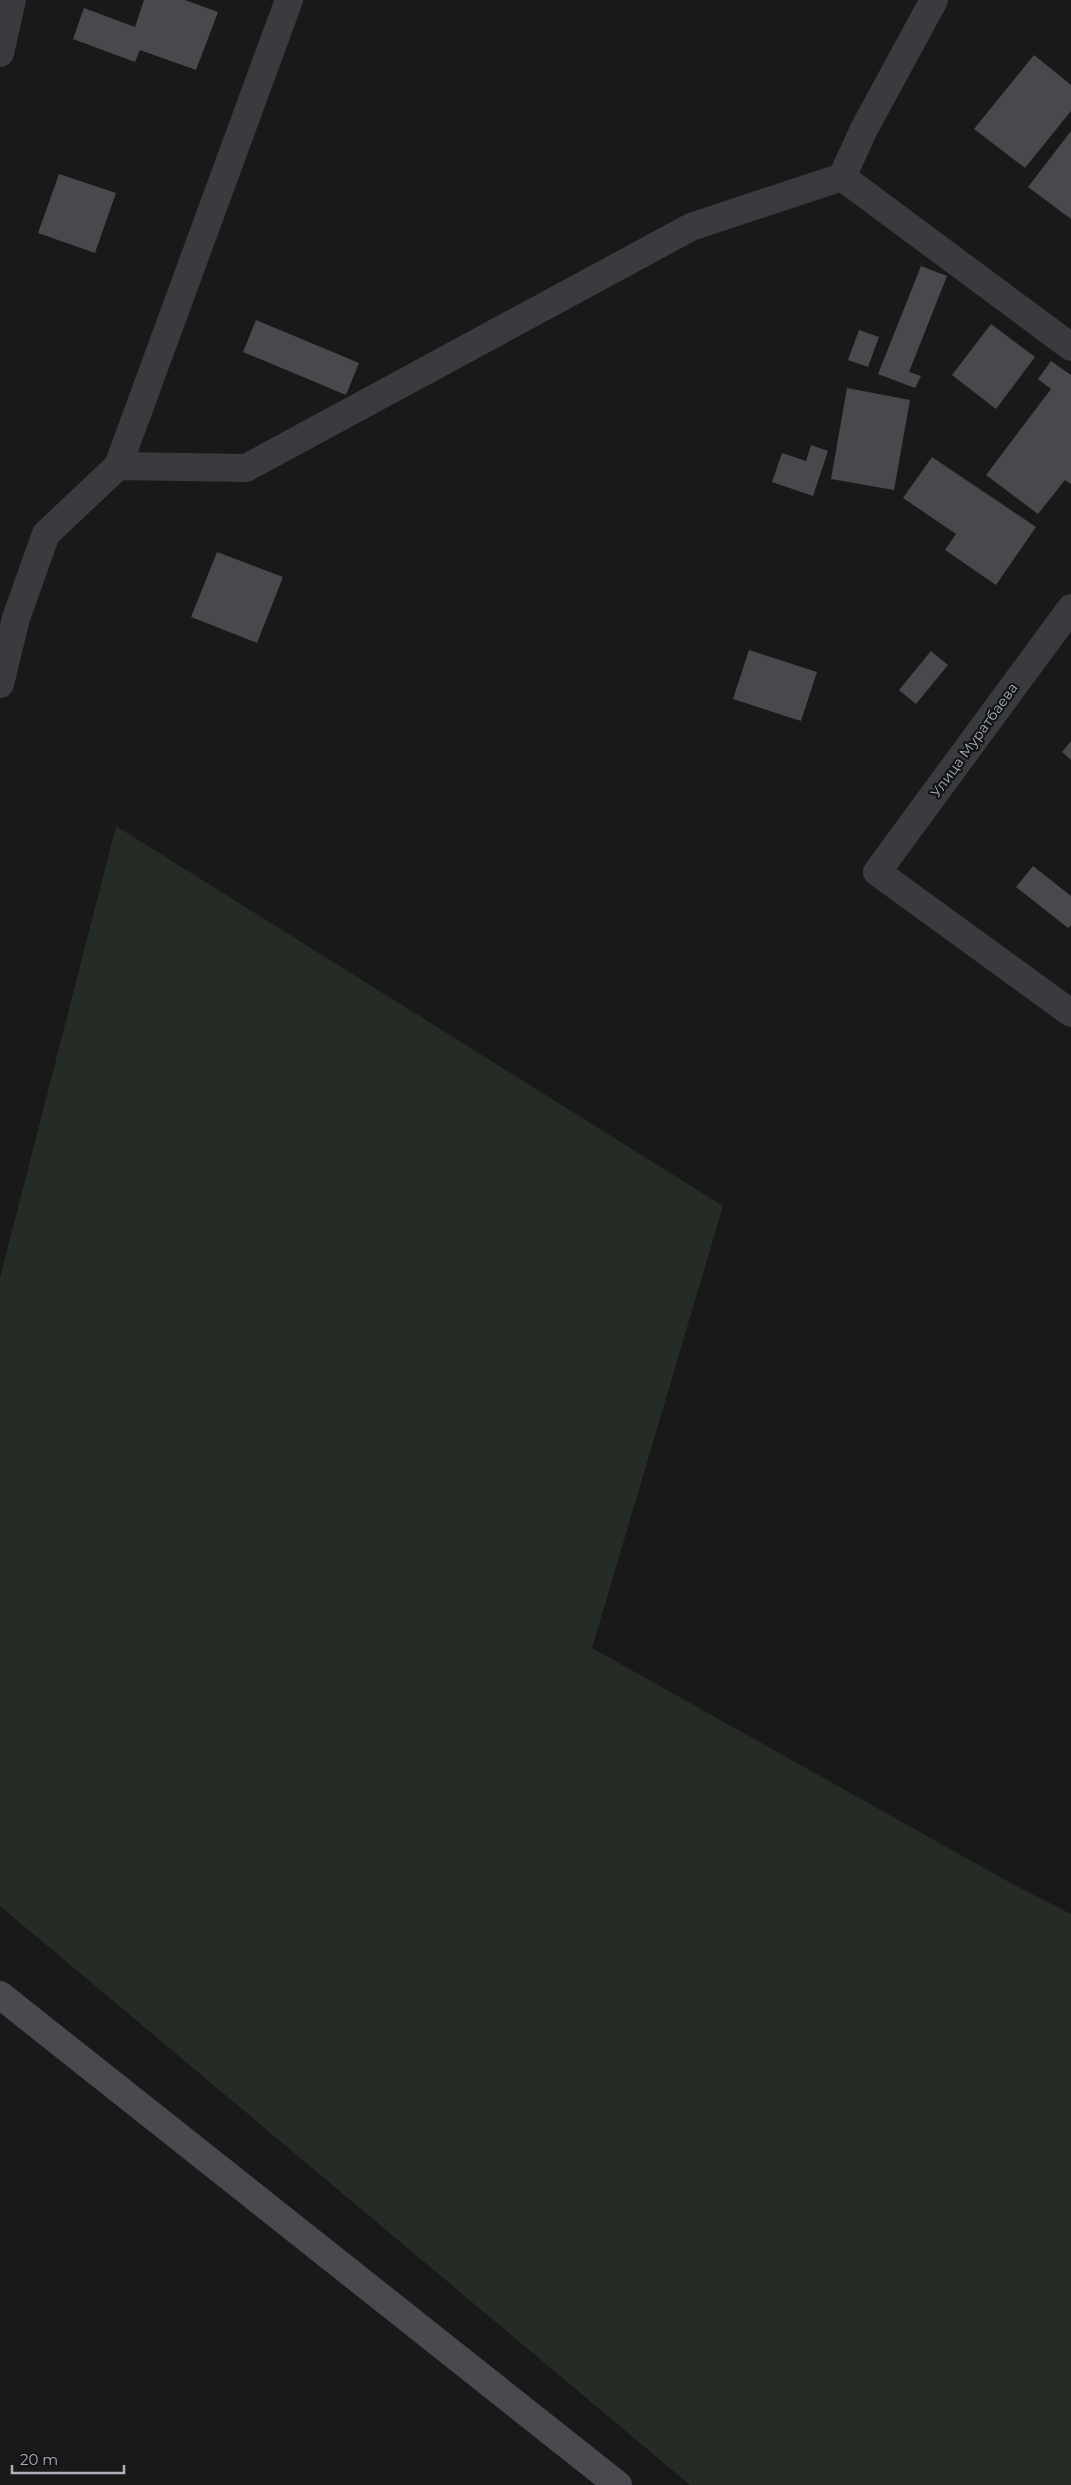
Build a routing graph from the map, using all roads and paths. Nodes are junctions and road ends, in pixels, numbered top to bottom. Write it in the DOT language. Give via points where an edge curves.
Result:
graph roads {
  1 [pos="12,0"];
  2 [pos="289,0"];
  3 [pos="934,0"];
  4 [pos="0,53"];
  5 [pos="842,177"];
  6 [pos="1071,347"];
  7 [pos="118,466"];
  8 [pos="1071,608"];
  9 [pos="0,684"];
  10 [pos="1071,1013"];
  11 [pos="0,1995"];
  12 [pos="618,2485"];
  1 -- 4 [label="street"];
  2 -- 7 [label="street"];
  3 -- 5 [label="street" via="864,128"];
  5 -- 6 [label="street"];
  5 -- 7 [label="street" via="691,227 246,468"];
  7 -- 9 [label="street" via="46,534 16,618"];
  8 -- 10 [label="street, Улица Муратбаева" via="877,872"];
  11 -- 12 [label="street"];
}
